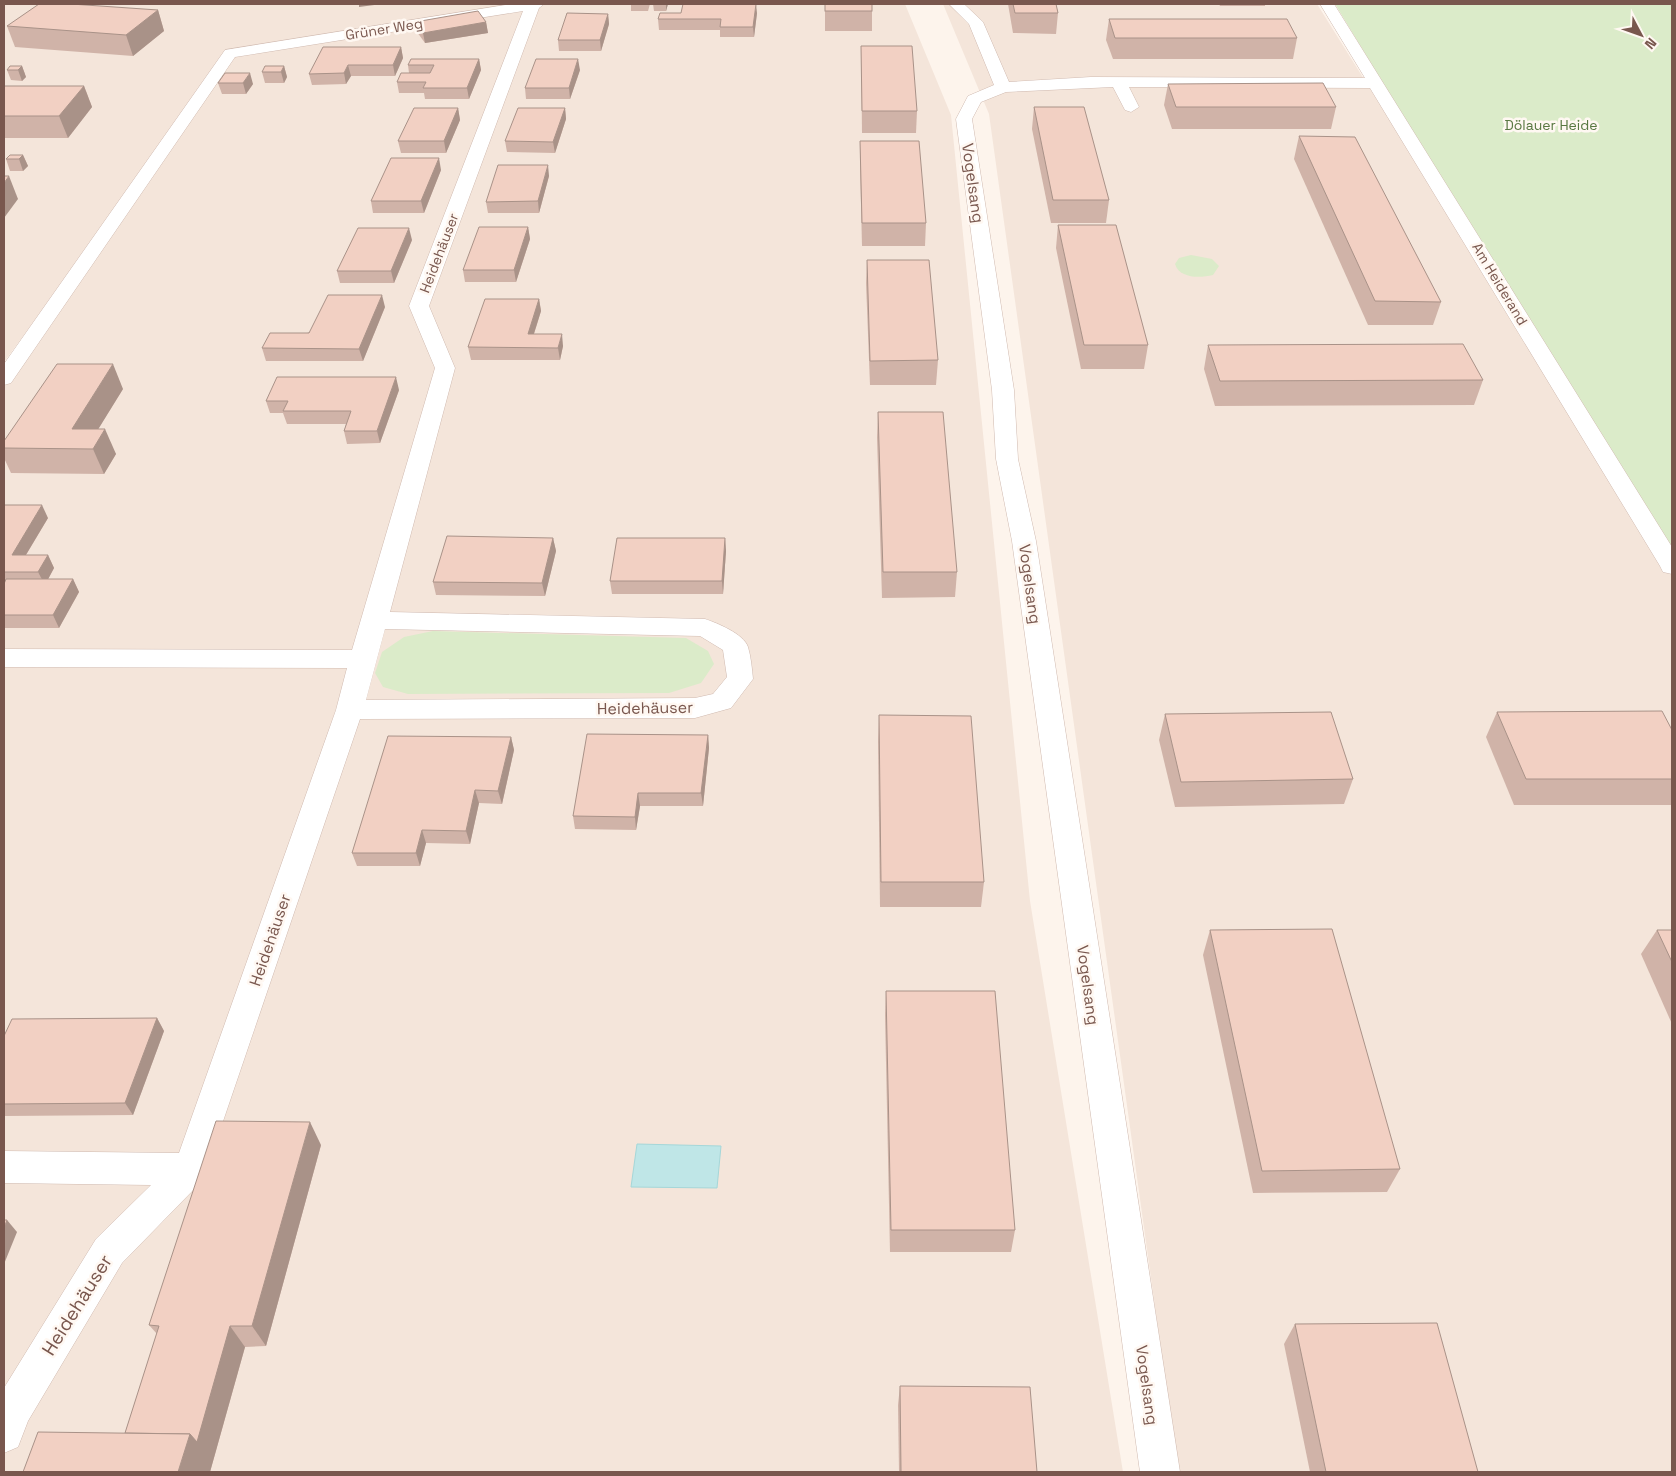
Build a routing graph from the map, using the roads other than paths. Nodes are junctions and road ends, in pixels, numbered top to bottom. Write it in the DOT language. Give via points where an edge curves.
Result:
graph roads {
  1 [pos="533,4"];
  2 [pos="537,4"];
  3 [pos="956,4"];
  4 [pos="1327,4"];
  5 [pos="1119,82"];
  6 [pos="1376,83"];
  7 [pos="1003,87"];
  8 [pos="1131,107"];
  9 [pos="4,379"];
  10 [pos="1672,566"];
  11 [pos="376,620"];
  12 [pos="4,658"];
  13 [pos="362,659"];
  14 [pos="350,710"];
  15 [pos="4,1167"];
  16 [pos="191,1170"];
  17 [pos="4,1433"];
  18 [pos="1160,1472"];
  1 -- 2 [label="street, Grüner Weg"];
  1 -- 9 [label="street, Grüner Weg" via="230,53"];
  1 -- 11 [label="street, Heidehäuser" via="419,306 445,368"];
  3 -- 7 [label="street" via="976,22"];
  4 -- 6 [label="street, Am Heiderand"];
  5 -- 6 [label="street, Vogelsang"];
  5 -- 7 [label="street, Vogelsang"];
  5 -- 8 [label="street"];
  6 -- 10 [label="street, Am Heiderand"];
  7 -- 18 [label="street, Vogelsang" via="974,99 964,119 1003,390 1007,459 1024,541"];
  11 -- 13 [label="street, Heidehäuser"];
  11 -- 14 [label="street, Heidehäuser" via="705,628 735,646 740,679 722,701 695,708"];
  12 -- 13 [label="street"];
  13 -- 14 [label="street, Heidehäuser"];
  14 -- 16 [label="street, Heidehäuser"];
  15 -- 16 [label="street"];
  16 -- 17 [label="street, Heidehäuser" via="109,1251 12,1411"];
}
